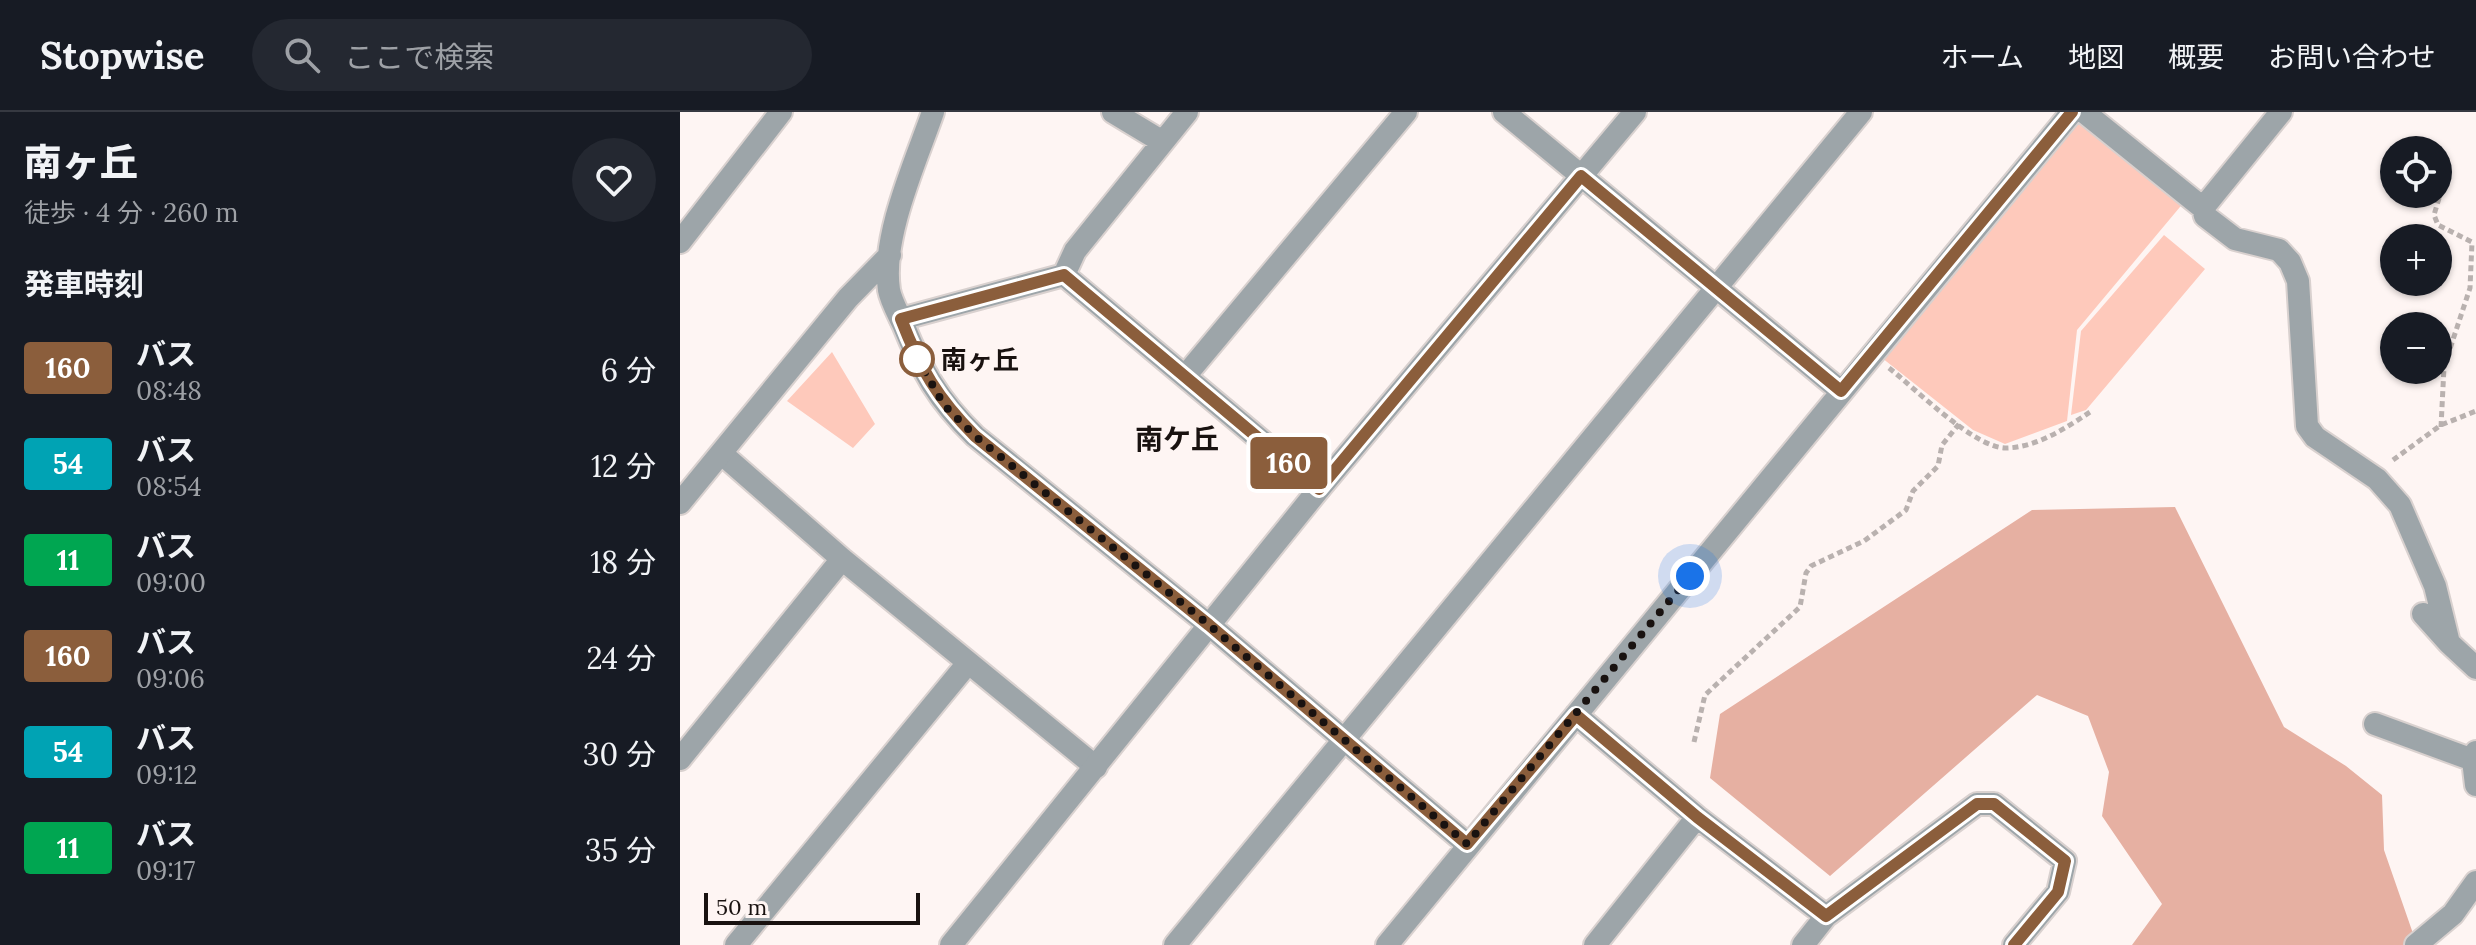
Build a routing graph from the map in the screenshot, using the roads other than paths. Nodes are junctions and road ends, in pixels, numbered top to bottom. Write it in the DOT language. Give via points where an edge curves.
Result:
graph roads {
  1 [pos="781,112"];
  2 [pos="933,112"];
  3 [pos="1113,112"];
  4 [pos="1187,112"];
  5 [pos="1406,112"];
  6 [pos="1504,112"];
  7 [pos="1635,112"];
  8 [pos="1861,112"];
  9 [pos="2072,112"];
  10 [pos="2084,112"];
  11 [pos="2281,112"];
  12 [pos="1161,141"];
  13 [pos="1581,176"];
  14 [pos="2203,208"];
  15 [pos="680,242"];
  16 [pos="890,255"];
  17 [pos="1064,275"];
  18 [pos="1716,286"];
  19 [pos="901,319"];
  20 [pos="1186,375"];
  21 [pos="1841,391"];
  22 [pos="722,454"];
  23 [pos="1319,489"];
  24 [pos="680,503"];
  25 [pos="842,559"];
  26 [pos="2423,614"];
  27 [pos="1209,625"];
  28 [pos="2449,643"];
  29 [pos="968,663"];
  30 [pos="2476,668"];
  31 [pos="1576,715"];
  32 [pos="2375,724"];
  33 [pos="1344,740"];
  34 [pos="2474,756"];
  35 [pos="680,759"];
  36 [pos="1096,767"];
  37 [pos="2476,785"];
  38 [pos="1697,817"];
  39 [pos="1467,844"];
  40 [pos="2476,882"];
  41 [pos="1826,916"];
  42 [pos="736,945"];
  43 [pos="951,945"];
  44 [pos="1175,945"];
  45 [pos="1387,945"];
  46 [pos="1595,945"];
  47 [pos="1803,945"];
  48 [pos="2014,945"];
  49 [pos="2416,945"];
  1 -- 15 [label="street"];
  2 -- 16 [label="street"];
  3 -- 12 [label="street"];
  4 -- 12 [label="street"];
  5 -- 20 [label="street"];
  6 -- 13 [label="street"];
  7 -- 13 [label="street"];
  8 -- 18 [label="street"];
  9 -- 21 [label="street"];
  10 -- 14 [label="street"];
  11 -- 14 [label="street"];
  12 -- 17 [label="street" via="1075,251"];
  13 -- 18 [label="street"];
  13 -- 23 [label="street"];
  14 -- 28 [label="street" via="2205,216 2235,239 2271,246 2290,262 2298,281 2307,426 2377,479 2400,505 2435,586"];
  16 -- 19 [label="street" via="889,290"];
  16 -- 22 [label="street" via="848,298"];
  17 -- 19 [label="street"];
  17 -- 20 [label="street"];
  18 -- 21 [label="street"];
  18 -- 33 [label="street"];
  19 -- 27 [label="street" via="921,369 944,405 975,436"];
  20 -- 23 [label="street"];
  21 -- 31 [label="street"];
  22 -- 24 [label="street"];
  22 -- 25 [label="street"];
  23 -- 27 [label="street"];
  25 -- 29 [label="street"];
  25 -- 35 [label="street"];
  26 -- 28 [label="street"];
  27 -- 33 [label="street"];
  27 -- 36 [label="street"];
  28 -- 30 [label="street"];
  29 -- 36 [label="street"];
  29 -- 42 [label="street"];
  31 -- 38 [label="street"];
  31 -- 39 [label="street"];
  32 -- 34 [label="street"];
  33 -- 39 [label="street"];
  33 -- 44 [label="street"];
  34 -- 37 [label="street"];
  36 -- 43 [label="street"];
  38 -- 41 [label="street"];
  38 -- 46 [label="street"];
  39 -- 45 [label="street"];
  40 -- 49 [label="street" via="2453,914"];
  41 -- 47 [label="street"];
  41 -- 48 [label="street" via="1977,804 1994,804 2065,861 2058,892"];
}
